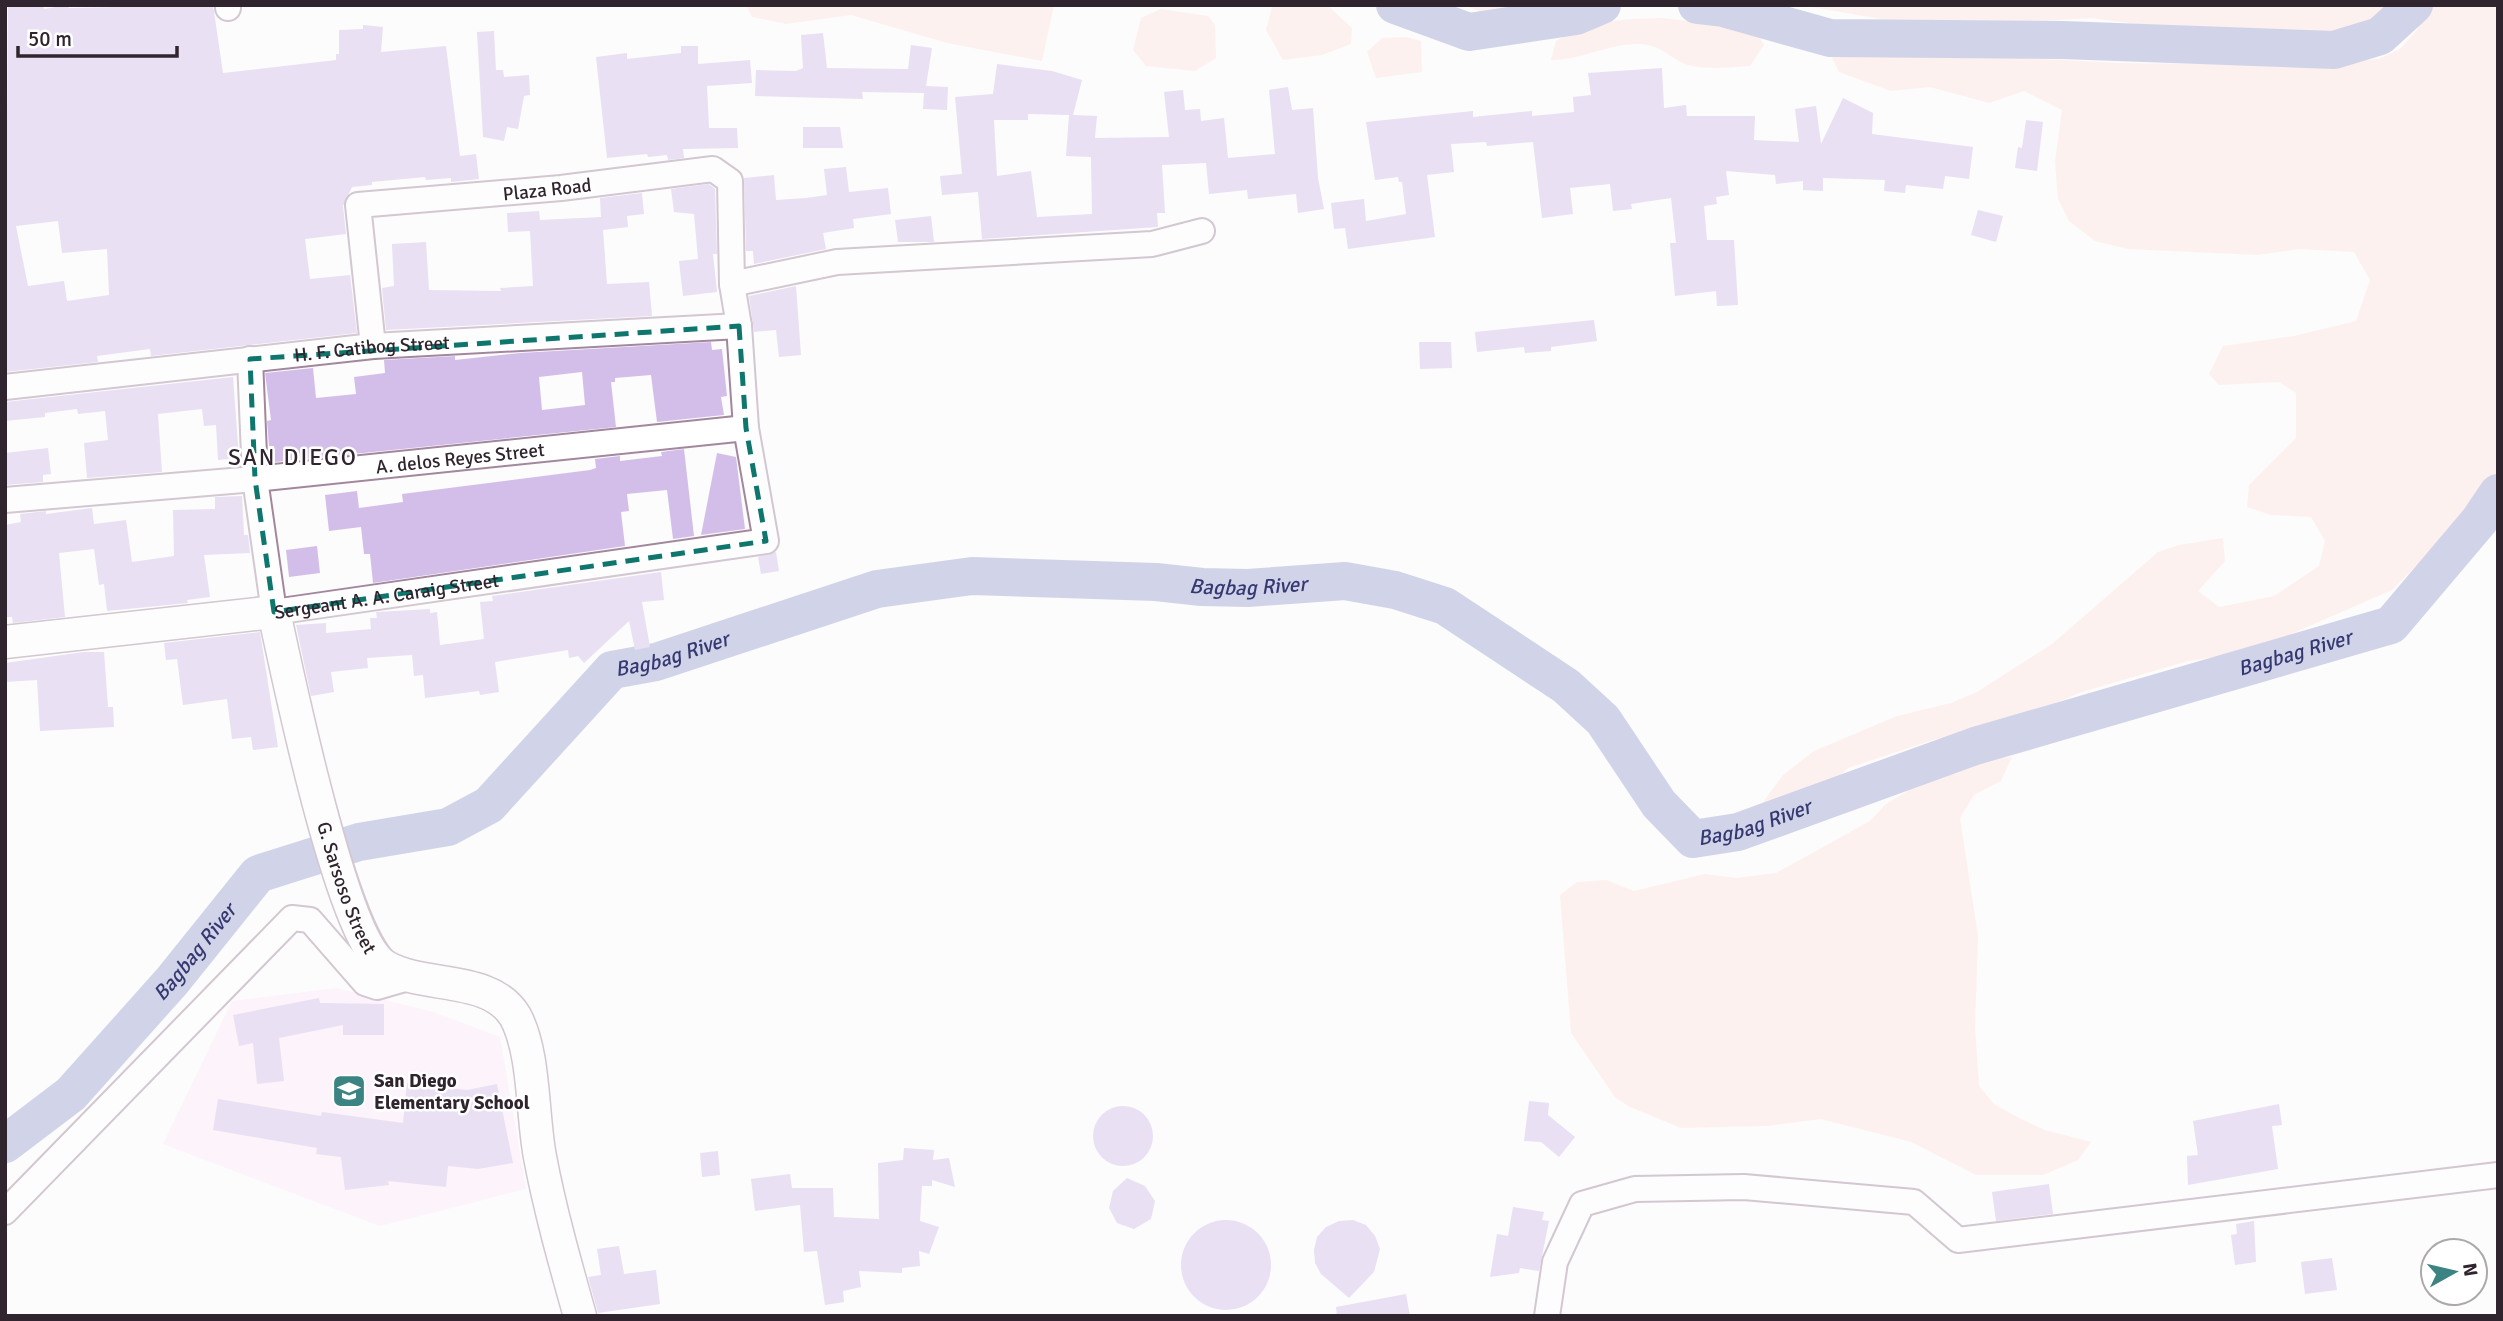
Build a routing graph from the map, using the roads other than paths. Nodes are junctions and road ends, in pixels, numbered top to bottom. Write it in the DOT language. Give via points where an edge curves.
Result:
graph roads {
  1 [pos="1202,232"];
  2 [pos="732,284"];
  3 [pos="739,326"];
  4 [pos="373,346"];
  5 [pos="250,359"];
  6 [pos="5,387"];
  7 [pos="746,428"];
  8 [pos="255,479"];
  9 [pos="5,500"];
  10 [pos="766,541"];
  11 [pos="274,612"];
  12 [pos="5,642"];
  13 [pos="415,976"];
  14 [pos="2498,1175"];
  15 [pos="5,1212"];
  16 [pos="580,1316"];
  17 [pos="1547,1316"];
  1 -- 2 [label="street" via="1152,244 837,262"];
  2 -- 3 [label="street, Plaza Road"];
  2 -- 4 [label="street, Plaza Road" via="730,181 713,169 561,188 358,205"];
  3 -- 4 [label="street, H. F. Catibog Street"];
  3 -- 7 [label="street, Plaza Road"];
  4 -- 5 [label="street, H. F. Catibog Street"];
  5 -- 6 [label="street, H. F. Catibog Street"];
  5 -- 8 [label="street, G. Sarsoso Street"];
  7 -- 8 [label="street, A. delos Reyes Street"];
  7 -- 10 [label="street, Plaza Road"];
  8 -- 9 [label="street, A. delos Reyes Street"];
  8 -- 11 [label="street, G. Sarsoso Street"];
  10 -- 11 [label="street, Sergeant A. A. Caraig Street"];
  11 -- 12 [label="street, Sergeant A. A. Caraig Street"];
  11 -- 13 [label="street, G. Sarsoso Street" via="325,824 365,945 385,966"];
  13 -- 15 [label="street" via="377,987 365,983 310,920 292,918"];
  13 -- 16 [label="street, G. Sarsoso Street" via="486,990 506,1002 517,1020 539,1155"];
  14 -- 17 [label="street" via="1958,1241 1914,1202 1744,1187 1635,1189 1582,1204 1555,1262"];
}
